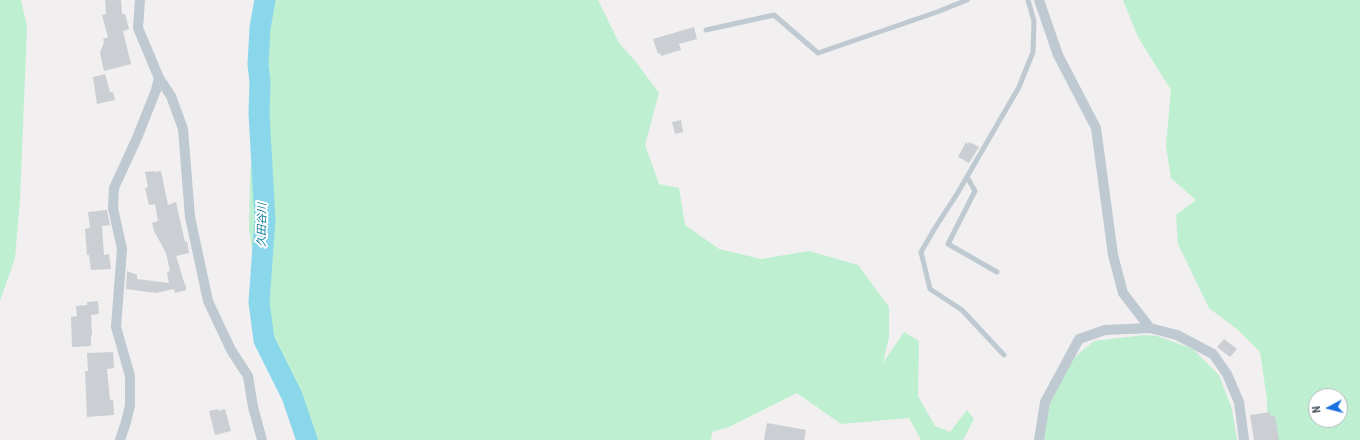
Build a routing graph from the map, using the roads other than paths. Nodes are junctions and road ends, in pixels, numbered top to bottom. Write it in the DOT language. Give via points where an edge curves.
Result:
graph roads {
  1 [pos="140,0"];
  2 [pos="967,0"];
  3 [pos="1028,0"];
  4 [pos="1039,0"];
  5 [pos="706,30"];
  6 [pos="159,78"];
  7 [pos="967,177"];
  8 [pos="997,272"];
  9 [pos="1150,328"];
  10 [pos="1004,356"];
  11 [pos="120,440"];
  12 [pos="262,440"];
  13 [pos="1039,440"];
  14 [pos="1244,440"];
  1 -- 6 [label="street" via="138,28"];
  2 -- 5 [label="lane" via="818,54 774,15"];
  3 -- 7 [label="lane" via="1034,21 1033,52 1019,87"];
  4 -- 9 [label="street" via="1058,55 1096,128 1113,255 1123,293"];
  6 -- 11 [label="street" via="140,131 114,188 113,208 122,250 116,327 130,376 130,405"];
  6 -- 12 [label="street" via="171,96 183,129 190,217 208,301 231,350 248,376"];
  7 -- 8 [label="lane" via="975,191 948,244"];
  7 -- 10 [label="lane" via="921,252 930,289 962,310"];
  9 -- 13 [label="street" via="1105,330 1079,339 1045,402"];
  9 -- 14 [label="street" via="1177,335 1213,354 1227,374 1239,402"];
}
